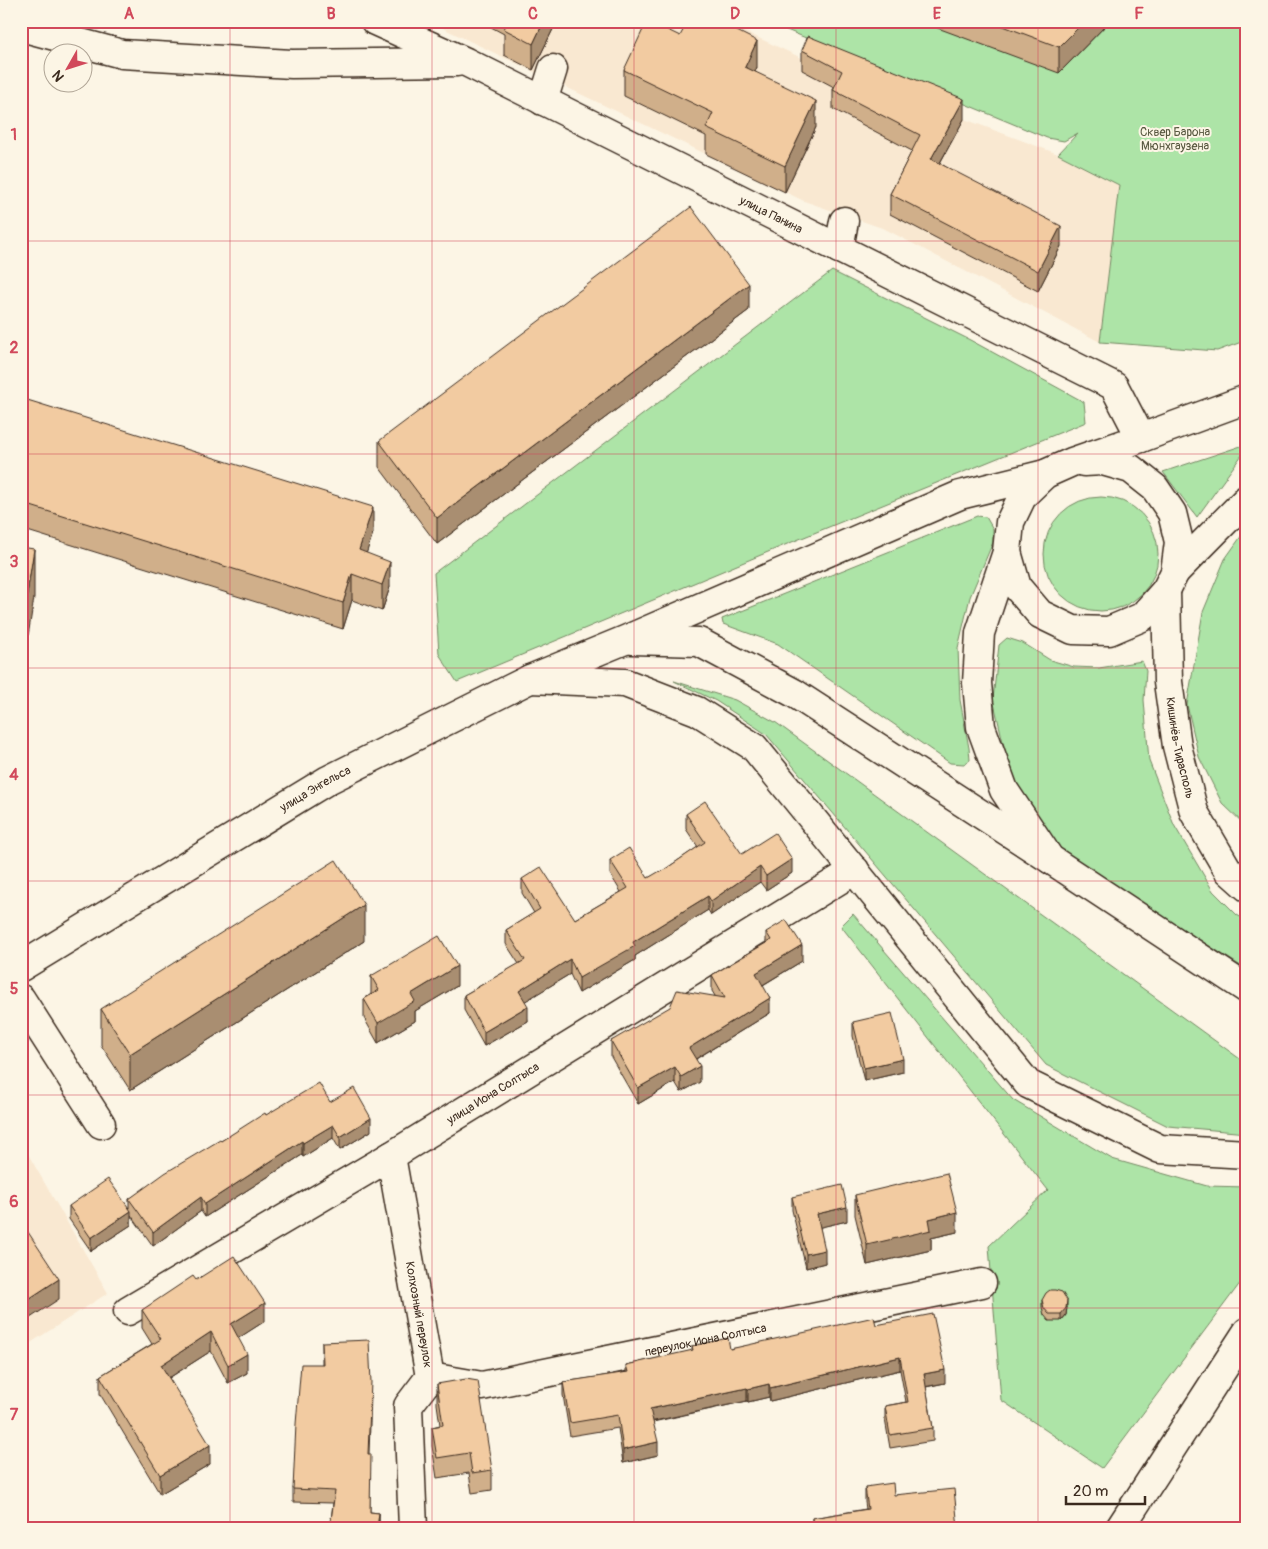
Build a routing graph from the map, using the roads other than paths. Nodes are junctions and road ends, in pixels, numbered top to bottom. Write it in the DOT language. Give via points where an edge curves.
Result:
graph roads {
  1 [pos="375,21"];
  2 [pos="21,27"];
  3 [pos="466,62"];
  4 [pos="553,69"];
  5 [pos="543,101"];
  6 [pos="844,221"];
  7 [pos="839,249"];
  8 [pos="1247,398"];
  9 [pos="1142,438"];
  10 [pos="1072,462"];
  11 [pos="1045,474"];
  12 [pos="1247,499"];
  13 [pos="1007,552"];
  14 [pos="1171,581"];
  15 [pos="625,640"];
  16 [pos="530,679"];
  17 [pos="1050,859"];
  18 [pos="855,870"];
  19 [pos="1247,887"];
  20 [pos="21,967"];
  21 [pos="1247,989"];
  22 [pos="21,998"];
  23 [pos="101,1124"];
  24 [pos="1247,1154"];
  25 [pos="391,1156"];
  26 [pos="982,1283"];
  27 [pos="128,1311"];
  28 [pos="1247,1332"];
  29 [pos="430,1377"];
  30 [pos="413,1528"];
  31 [pos="1120,1528"];
  1 -- 3 [label="street, улица Панина"];
  2 -- 3 [label="street" via="122,54 292,64"];
  3 -- 5 [label="street, улица Панина"];
  4 -- 5 [label="street"];
  5 -- 7 [label="street, улица Панина"];
  6 -- 7 [label="street"];
  7 -- 9 [label="street, улица Панина" via="1114,386"];
  8 -- 9 [label="street"];
  9 -- 10 [label="street"];
  10 -- 11 [label="street"];
  10 -- 14 [label="street" via="1102,461 1131,469 1155,488 1172,513 1177,535"];
  11 -- 13 [label="street" via="1023,495 1010,522"];
  11 -- 15 [label="street, улица Энгельса" via="960,495"];
  12 -- 14 [label="street"];
  13 -- 14 [label="street" via="1017,587 1040,614 1073,630 1109,631 1142,617"];
  13 -- 17 [label="street" via="980,633 977,683 981,727 1004,790"];
  14 -- 19 [label="street, Кишинёв-Тирасполь" via="1168,682 1176,746 1194,812 1228,870"];
  15 -- 16 [label="street, улица Энгельса"];
  15 -- 17 [label="street" via="699,642 794,693"];
  16 -- 18 [label="street" via="625,683 697,711 754,747"];
  16 -- 20 [label="street, улица Энгельса" via="328,780"];
  17 -- 21 [label="street"];
  18 -- 24 [label="street" via="1028,1084 1160,1148"];
  18 -- 25 [label="street, улица Иона Солтыса"];
  22 -- 23 [label="street"];
  25 -- 27 [label="street, улица Иона Солтыса"];
  25 -- 29 [label="street, Колхозный переулок"];
  26 -- 29 [label="street, переулок Иона Солтыса" via="482,1386"];
  28 -- 31 [label="street"];
  29 -- 30 [label="street, Колхозный переулок" via="408,1406"];
}
